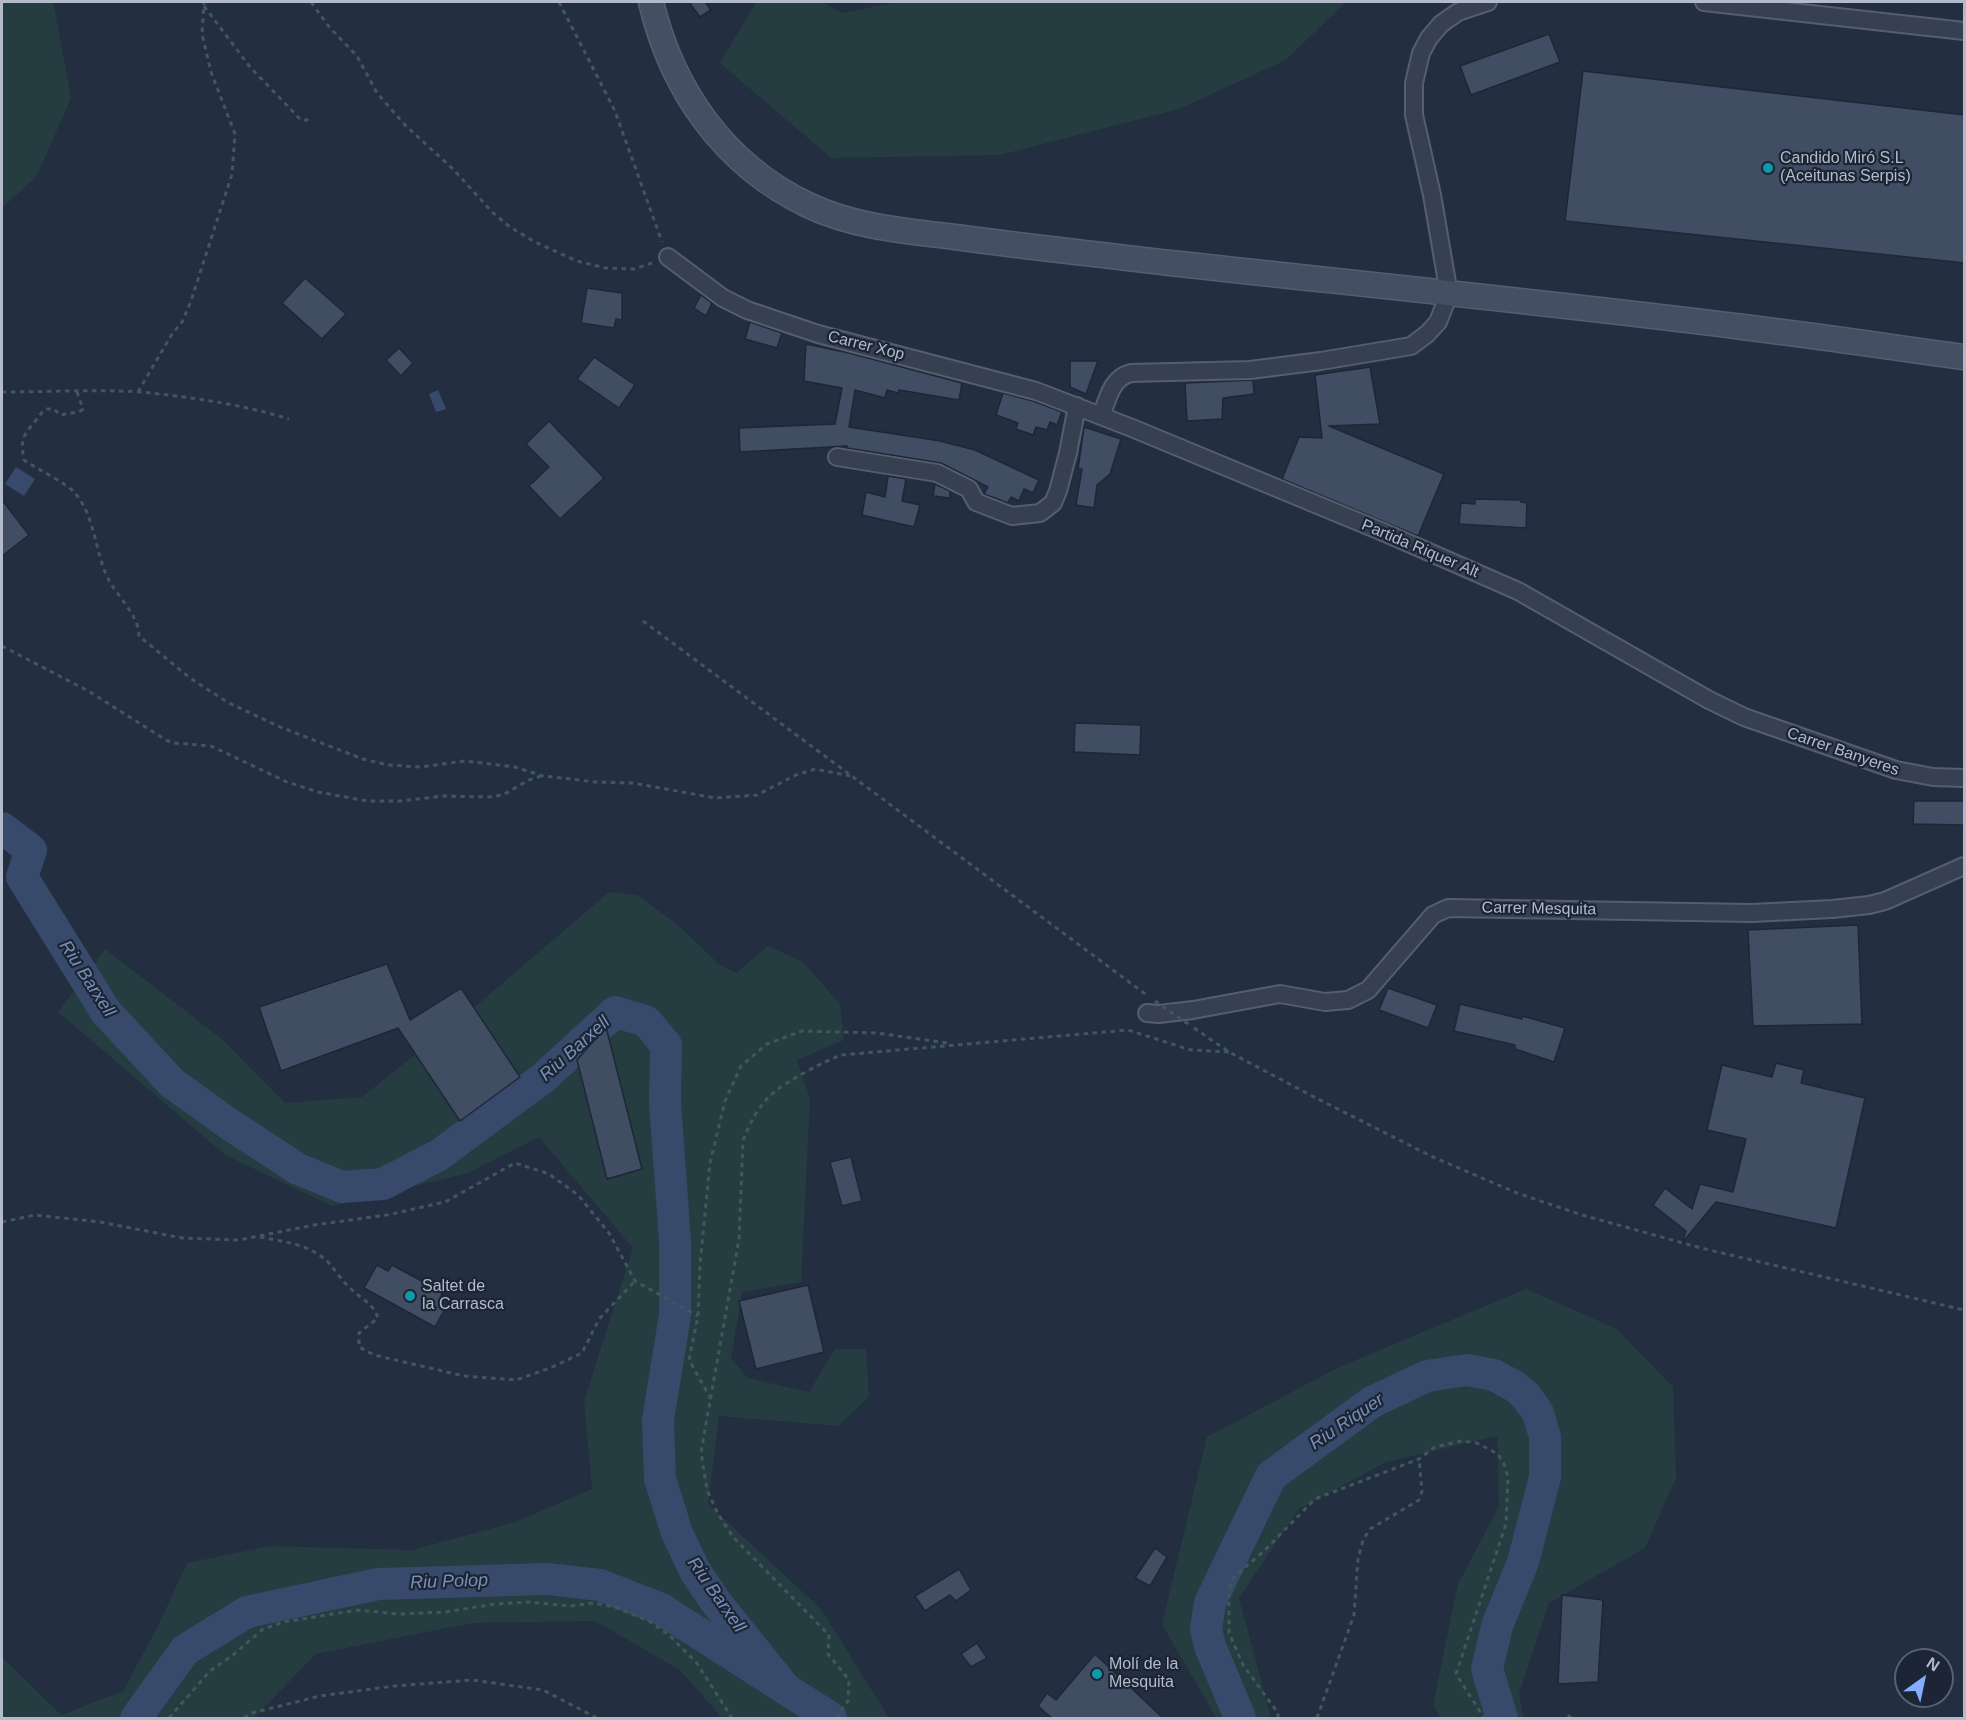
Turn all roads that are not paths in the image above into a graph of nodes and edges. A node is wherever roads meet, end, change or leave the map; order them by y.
1 (651, 2) edge
2 (1488, 2) edge
3 (1704, 2) edge
4 (1965, 31) edge
5 (668, 257) road end
6 (1449, 294) junction
7 (1965, 357) edge
8 (1077, 406) junction
9 (1101, 416) junction
10 (837, 457) dead end
11 (1725, 709) joint
12 (1965, 778) edge
13 (1965, 866) edge
14 (1151, 1007) road end

1 - 6 main road
2 - 6 street
3 - 4 street
5 - 8 street, Carrer Xop
6 - 7 main road
6 - 9 street
8 - 9 street, Partida Riquer Alt
8 - 10 street
9 - 11 street, Partida Riquer Alt
11 - 12 street, Carrer Banyeres
13 - 14 street, Carrer Mesquita

